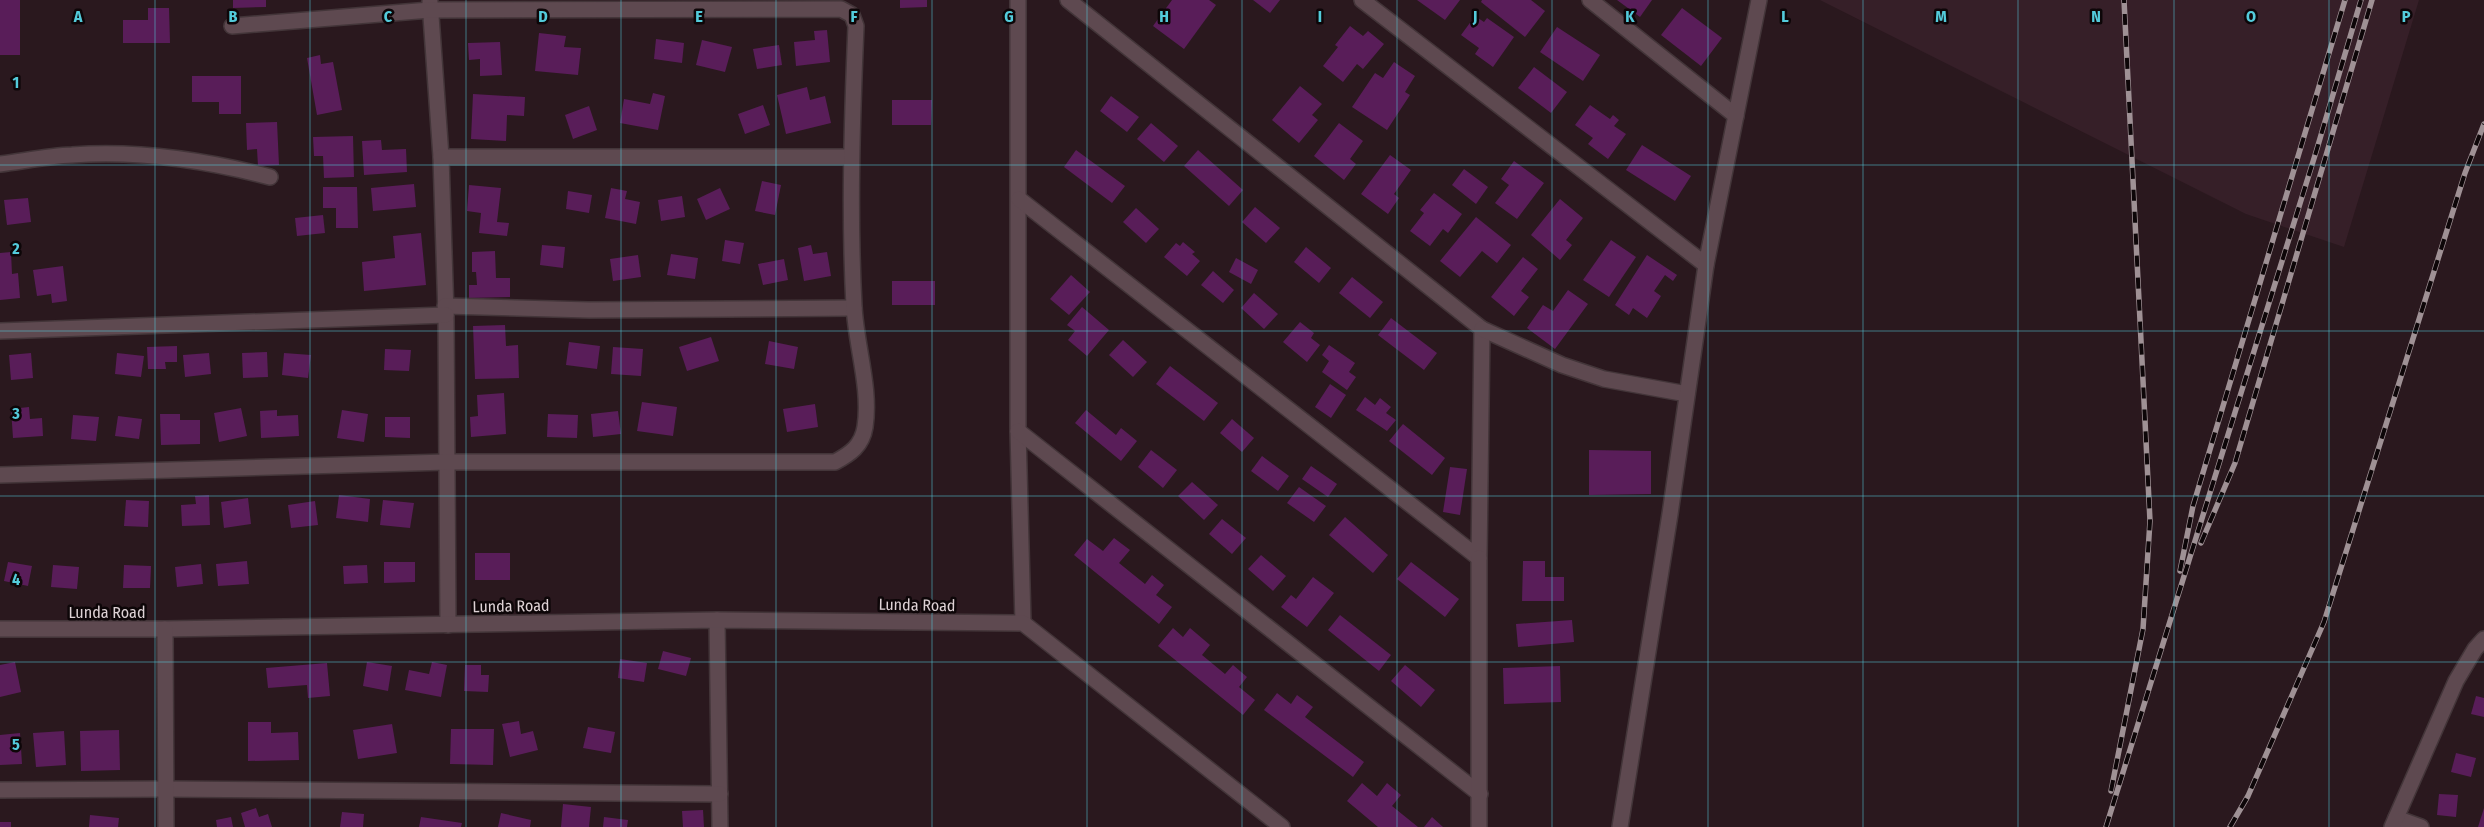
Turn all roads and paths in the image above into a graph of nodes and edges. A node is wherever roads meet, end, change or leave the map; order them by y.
1 (1018, 0) edge
2 (1068, 0) edge
3 (1362, 0) edge
4 (1590, 0) edge
5 (1759, 0) edge
6 (430, 5) edge
7 (232, 26) dead end
8 (1736, 116) junction
9 (441, 157) junction
10 (851, 157) junction
11 (0, 164) edge
12 (270, 177) dead end
13 (1019, 199) junction
14 (1706, 266) junction
15 (854, 308) junction
16 (446, 310) junction
17 (1482, 329) junction
18 (0, 331) edge
19 (1687, 394) junction
20 (1018, 432) junction
21 (447, 462) junction
22 (0, 475) edge
23 (1478, 558) junction
24 (717, 620) junction
25 (1023, 623) junction
26 (448, 624) junction
27 (0, 629) edge
28 (166, 629) junction
29 (2484, 639) edge
30 (166, 789) junction
31 (0, 790) edge
32 (720, 794) junction
33 (1480, 794) junction
34 (2394, 823) edge
35 (166, 827) edge
36 (720, 827) edge
37 (1282, 827) edge
38 (1479, 827) edge
39 (1620, 827) edge
40 (2421, 827) edge

1 - 13 street
2 - 17 street
3 - 14 street
4 - 8 street
5 - 8 street
6 - 7 street
6 - 9 street
6 - 10 street
8 - 14 street
9 - 10 street
9 - 16 street
10 - 15 street
11 - 12 street
13 - 20 street
13 - 23 street
14 - 19 street
15 - 16 street
15 - 21 street
16 - 18 street
16 - 21 street
17 - 19 street
17 - 23 street
19 - 39 street
20 - 25 street
20 - 33 street
21 - 22 street
21 - 26 street
23 - 33 street
24 - 25 street, Lunda Road
24 - 26 street, Lunda Road
24 - 32 street
25 - 37 street
26 - 28 street, Lunda Road
27 - 28 street, Lunda Road
28 - 30 street
29 - 34 street
30 - 31 street
30 - 32 street
30 - 35 street
32 - 36 street
33 - 38 street
34 - 40 street

